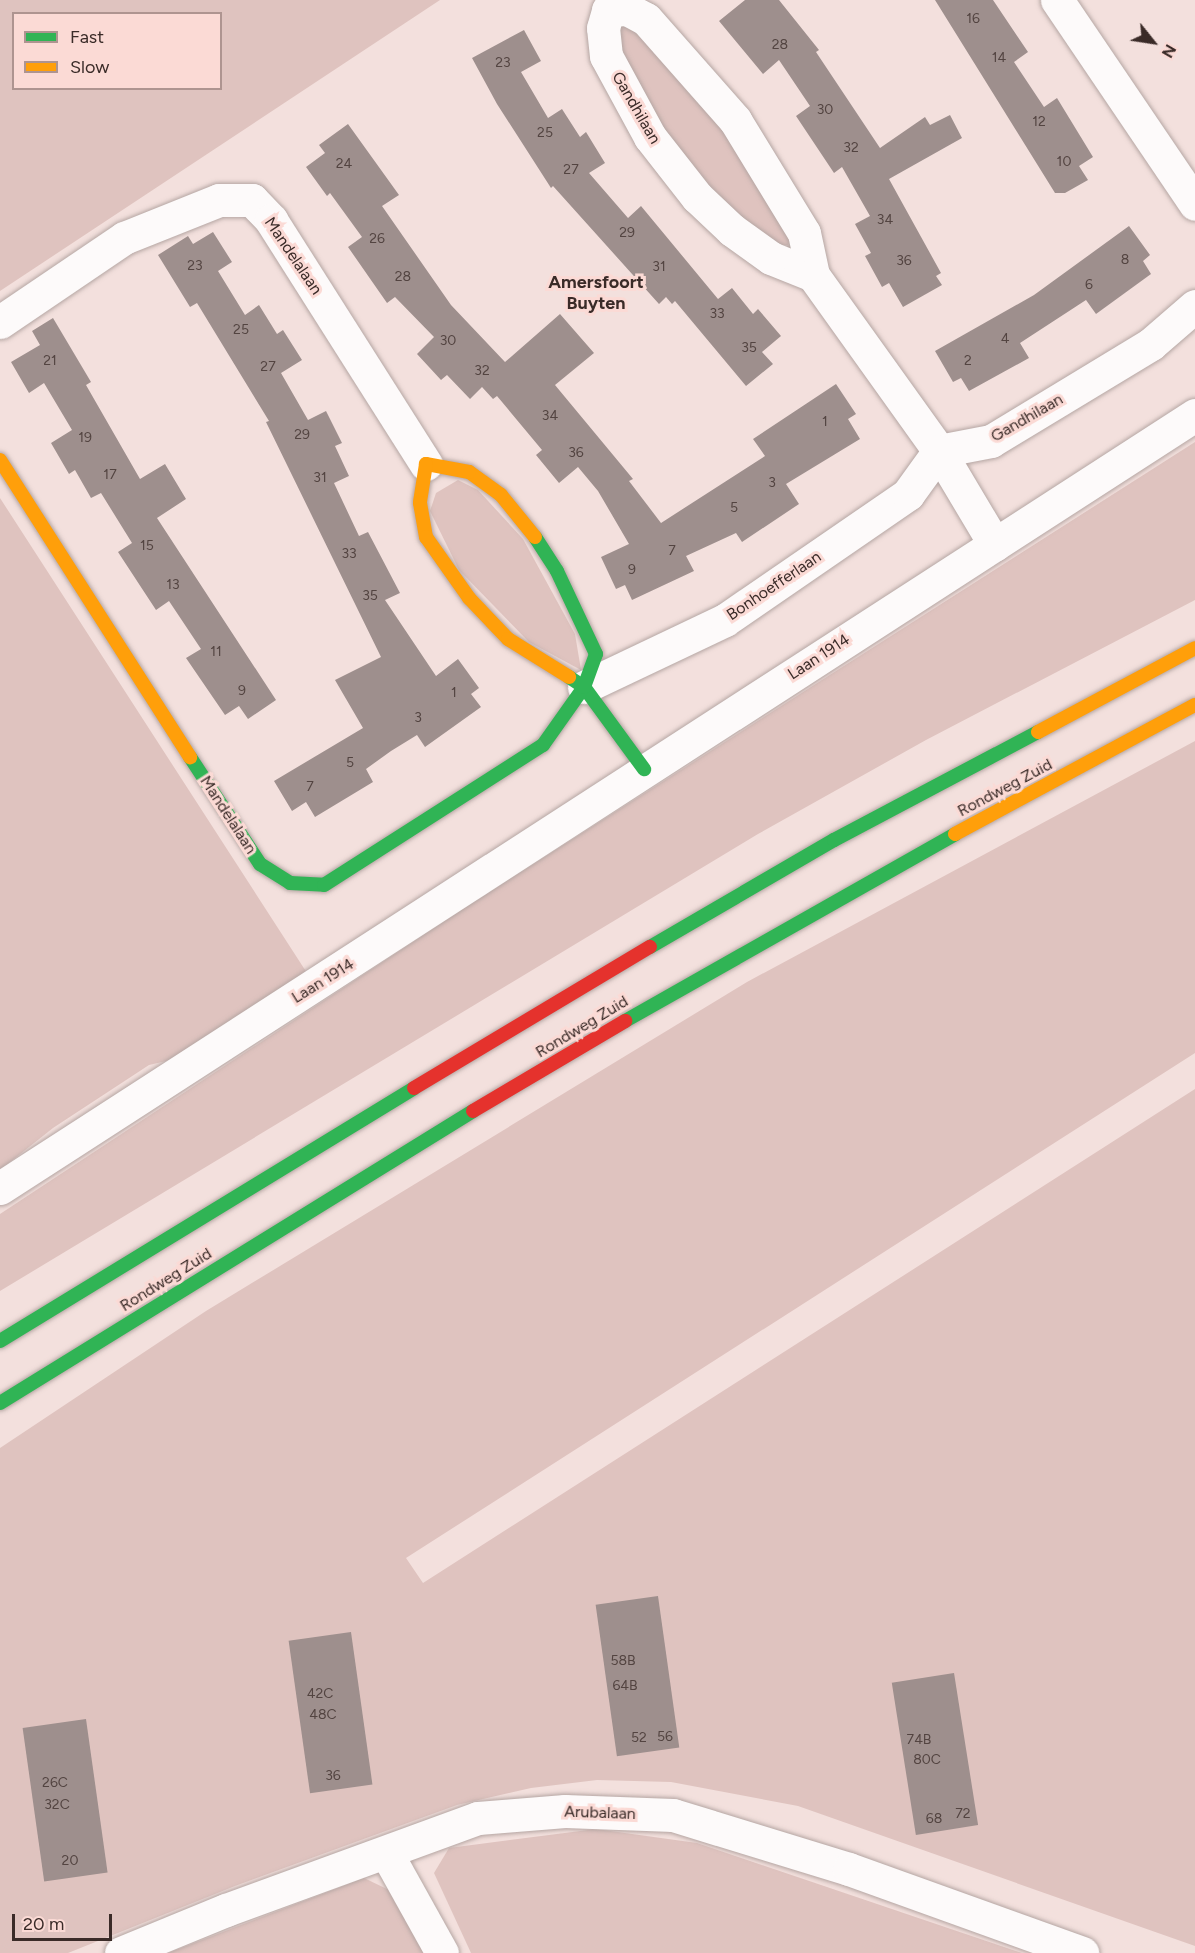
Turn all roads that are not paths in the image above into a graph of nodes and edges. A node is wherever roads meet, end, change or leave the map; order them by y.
1 (1057, 0) edge
2 (605, 5) edge
3 (1195, 204) edge
4 (813, 275) junction
5 (1195, 306) edge
6 (0, 322) edge
7 (1195, 415) edge
8 (939, 451) junction
9 (0, 460) edge
10 (426, 464) junction
11 (995, 545) junction
12 (1195, 648) edge
13 (584, 687) junction
14 (1195, 705) edge
15 (644, 769) junction
16 (0, 1188) edge
17 (45, 1312) junction
18 (0, 1329) edge
19 (0, 1341) edge
20 (0, 1404) edge
21 (387, 1854) junction
22 (448, 1951) edge
23 (121, 1953) edge
24 (1082, 1953) edge

1 - 3 street
2 - 4 street, Gandhilaan
2 - 4 street, Gandhilaan
4 - 8 street, Gandhilaan
5 - 8 street, Gandhilaan
6 - 10 street, Mandelalaan
7 - 11 street, Laan 1914
8 - 11 street
8 - 13 street, Bonhoefferlaan
9 - 13 main road, Mandelalaan
10 - 13 main road
10 - 13 main road, Mandelalaan
11 - 15 street, Laan 1914
12 - 17 main road
13 - 15 main road
14 - 20 main road, Rondweg Zuid
15 - 16 street, Laan 1914
17 - 18 main road
17 - 19 main road
21 - 22 street
21 - 23 street, Arubalaan
21 - 24 street, Arubalaan

